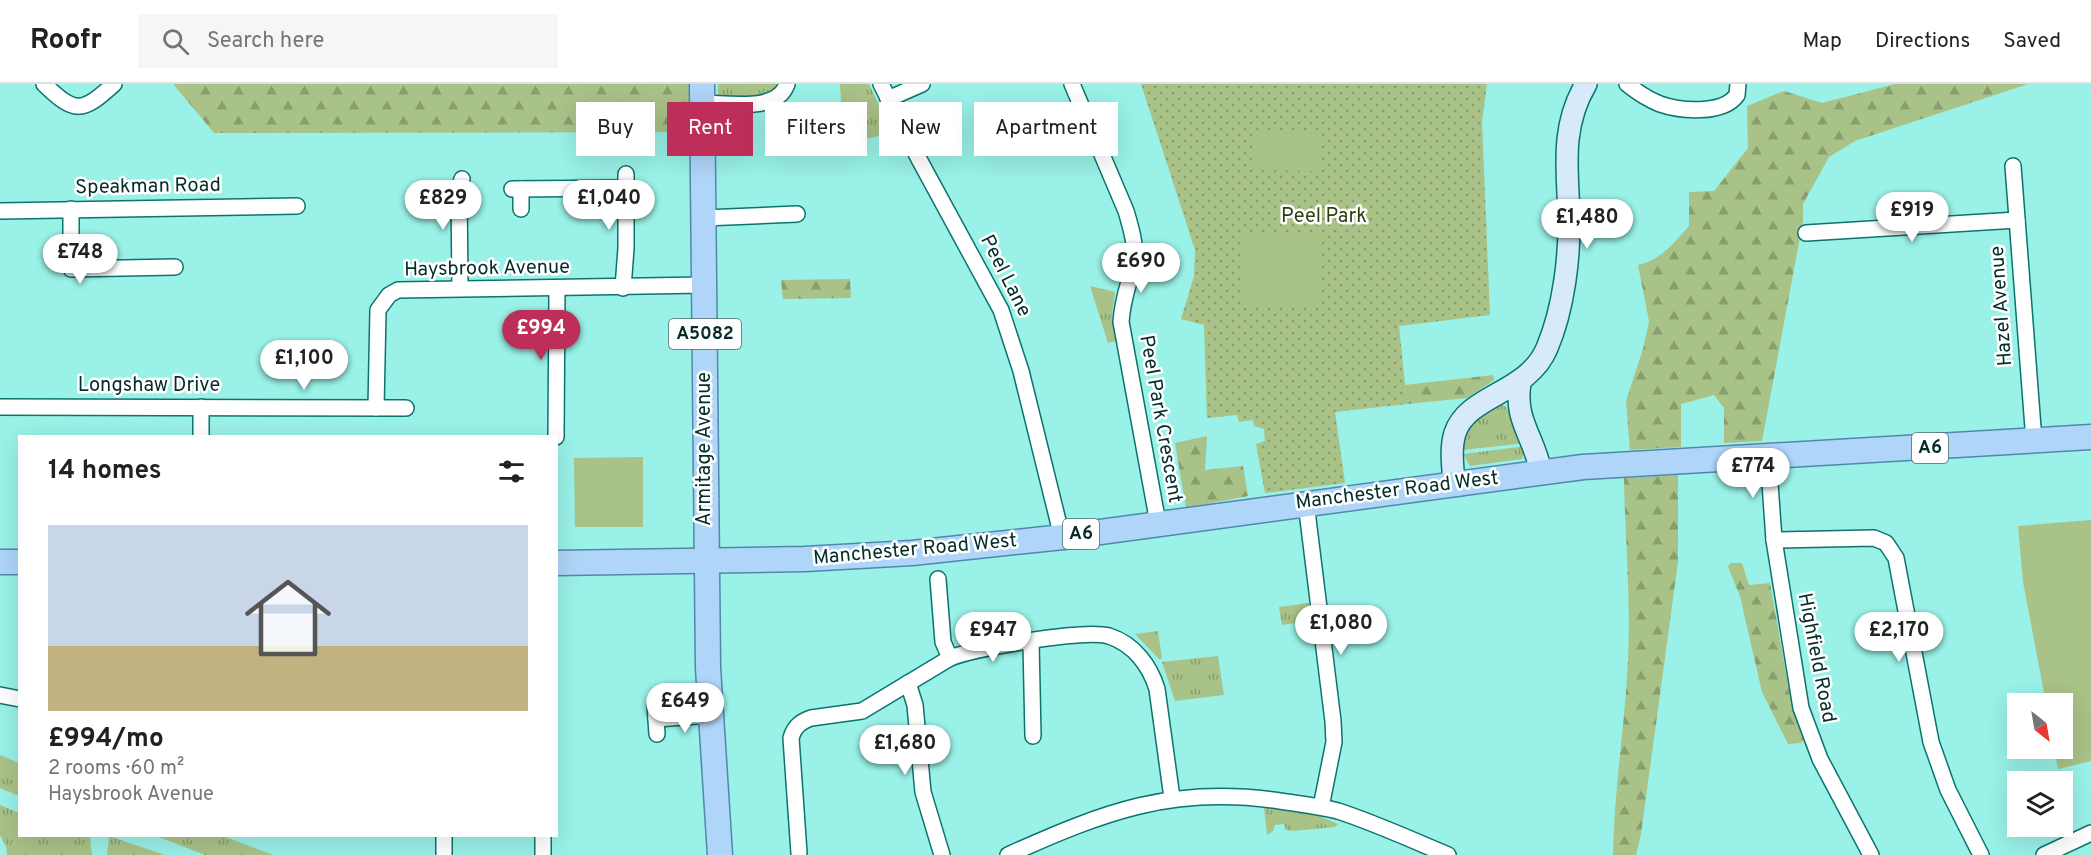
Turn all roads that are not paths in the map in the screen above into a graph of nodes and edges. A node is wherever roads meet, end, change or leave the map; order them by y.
1 (44, 84) edge
2 (787, 84) edge
3 (881, 84) edge
4 (922, 84) edge
5 (1072, 84) edge
6 (1586, 84) edge
7 (1626, 84) edge
8 (1738, 84) edge
9 (118, 87) edge
10 (703, 94) edge
11 (888, 99) junction
12 (2013, 166) dead end
13 (462, 179) dead end
14 (297, 206) dead end
15 (521, 208) dead end
16 (71, 209) junction
17 (0, 211) edge
18 (797, 214) dead end
19 (704, 218) junction
20 (2017, 220) junction
21 (1806, 233) dead end
22 (175, 267) dead end
23 (704, 285) junction
24 (460, 288) junction
25 (557, 288) junction
26 (622, 288) junction
27 (1520, 383) junction
28 (0, 406) edge
29 (201, 407) junction
30 (376, 408) junction
31 (406, 408) dead end
32 (201, 435) edge
33 (556, 435) edge
34 (2091, 437) edge
35 (2034, 441) junction
36 (1768, 455) junction
37 (1541, 472) junction
38 (1454, 483) junction
39 (1306, 503) junction
40 (1158, 523) junction
41 (1062, 537) junction
42 (1774, 540) junction
43 (706, 561) junction
44 (0, 562) edge
45 (18, 562) edge
46 (558, 563) edge
47 (935, 590) dead end
48 (1031, 642) junction
49 (950, 658) junction
50 (908, 683) junction
51 (0, 695) edge
52 (18, 699) edge
53 (711, 715) junction
54 (656, 719) dead end
55 (1029, 730) dead end
56 (1172, 798) junction
57 (1321, 807) junction
58 (2091, 832) edge
59 (444, 837) edge
60 (543, 837) edge
61 (803, 844) dead end
62 (1039, 849) edge
63 (444, 855) edge
64 (543, 855) edge
65 (720, 855) edge
66 (942, 855) edge
67 (1008, 855) edge
68 (1448, 855) edge
69 (1871, 855) edge
70 (1981, 855) edge
71 (2044, 855) edge

1 - 9 street
2 - 10 street
3 - 11 street, Peel Lane
4 - 11 street
5 - 40 street, Peel Park Crescent
6 - 27 street
7 - 8 street
10 - 19 main road, Armitage Avenue / A5082
11 - 41 street, Peel Lane
12 - 20 street, Hazel Avenue
13 - 24 street
14 - 16 street, Speakman Road
15 - 26 street
16 - 17 street, Speakman Road
16 - 22 street
18 - 19 street
19 - 23 main road, Armitage Avenue / A5082
20 - 21 street
20 - 35 street, Hazel Avenue
23 - 26 street, Haysbrook Avenue
23 - 43 main road, Armitage Avenue / A5082
24 - 25 street, Haysbrook Avenue
24 - 30 street, Haysbrook Avenue
25 - 26 street, Haysbrook Avenue
25 - 33 street
27 - 37 street
27 - 38 street
28 - 29 street, Longshaw Drive
29 - 30 street, Longshaw Drive
29 - 32 street
30 - 31 street, Longshaw Drive
34 - 35 main road, Manchester Road West / A6
35 - 36 main road, Manchester Road West / A6
36 - 37 main road, Manchester Road West / A6
36 - 42 street, Highfield Road
37 - 38 main road, Manchester Road West / A6
38 - 39 main road, Manchester Road West / A6
39 - 40 main road, Manchester Road West / A6
39 - 57 street
40 - 41 main road, Manchester Road West / A6
41 - 43 main road, Manchester Road West / A6
42 - 69 street, Highfield Road
42 - 70 street
43 - 46 main road, A6
43 - 53 main road, A5082
44 - 45 main road
47 - 49 street
48 - 49 street
48 - 55 street
48 - 56 street
49 - 50 street
50 - 61 street
50 - 66 street
51 - 52 street
53 - 54 street
53 - 65 main road, A5082
56 - 57 street
56 - 62 street
57 - 68 street
58 - 71 street
59 - 63 street
60 - 64 street
62 - 67 street

